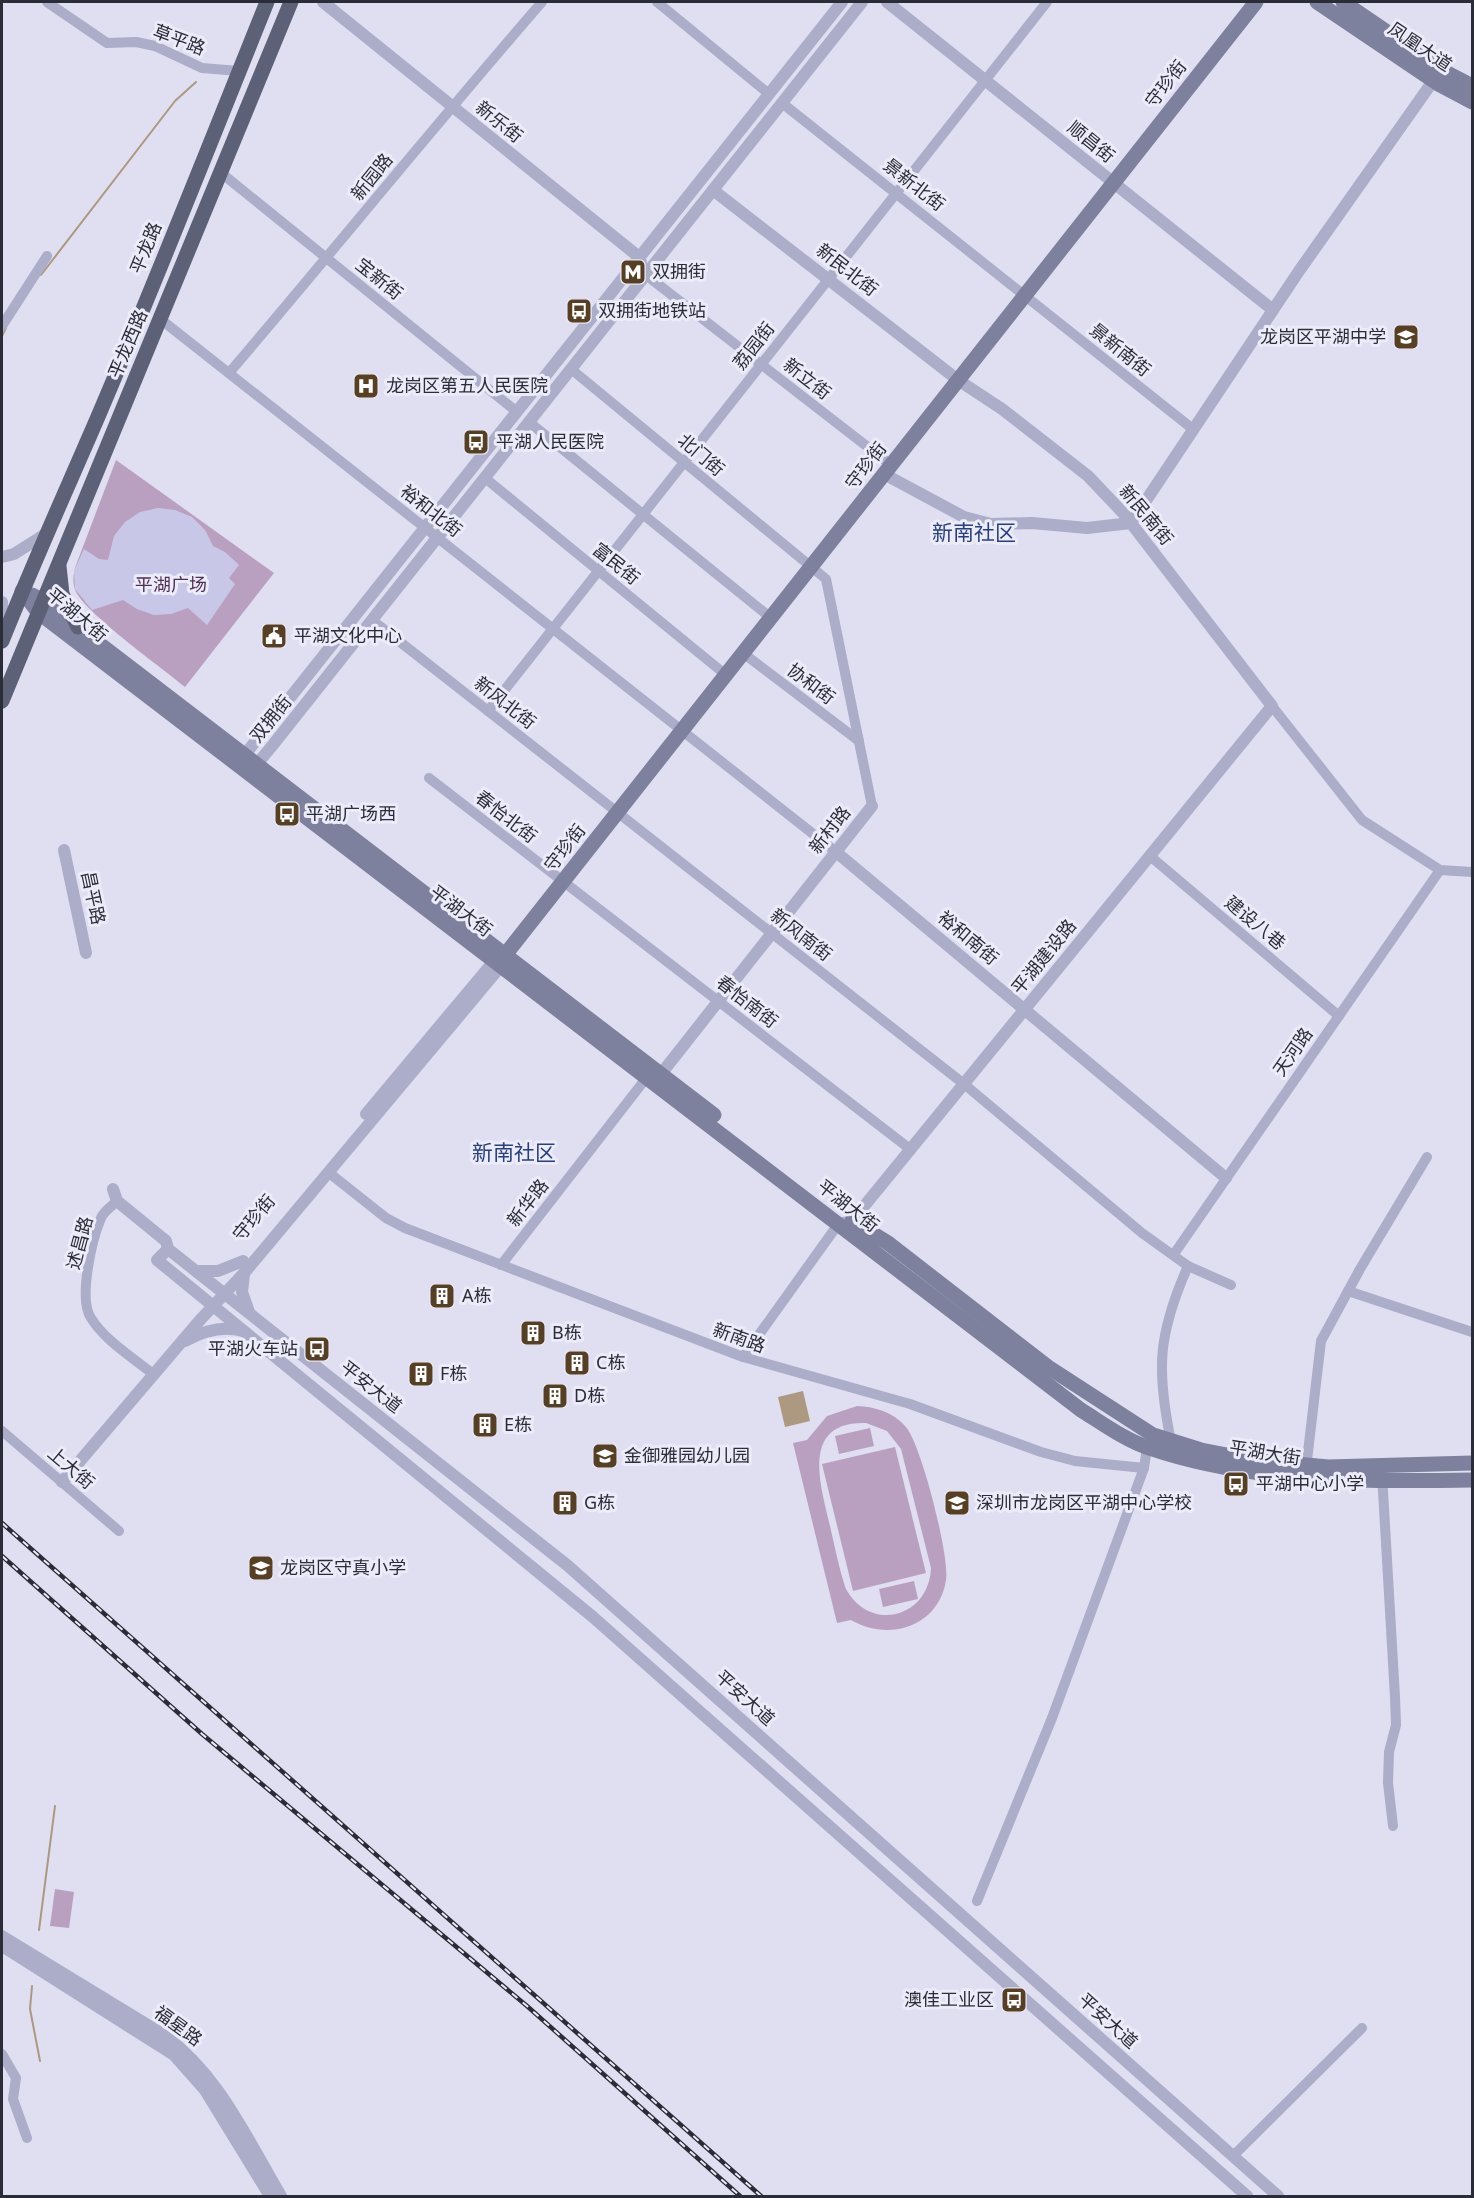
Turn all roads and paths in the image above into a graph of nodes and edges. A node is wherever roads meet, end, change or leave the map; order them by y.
1 (47, 2) edge
2 (267, 2) edge
3 (291, 2) edge
4 (323, 2) edge
5 (542, 2) edge
6 (657, 2) edge
7 (842, 2) edge
8 (862, 2) edge
9 (887, 2) edge
10 (1047, 2) edge
11 (1256, 2) edge
12 (1317, 2) edge
13 (1343, 2) edge
14 (239, 71) junction
15 (1437, 75) junction
16 (985, 80) junction
17 (1473, 86) edge
18 (769, 94) junction
19 (1473, 102) edge
20 (782, 103) junction
21 (451, 106) junction
22 (220, 172) junction
23 (1114, 183) junction
24 (713, 190) junction
25 (897, 192) junction
26 (47, 256) dead end
27 (639, 257) junction
28 (327, 258) junction
29 (646, 275) junction
30 (828, 279) junction
31 (1025, 295) junction
32 (1273, 310) junction
33 (159, 318) junction
34 (2, 326) edge
35 (761, 364) junction
36 (571, 369) junction
37 (229, 373) junction
38 (958, 380) junction
39 (517, 412) junction
40 (529, 422) junction
41 (1194, 430) junction
42 (684, 462) junction
43 (887, 470) junction
44 (484, 478) junction
45 (643, 514) junction
46 (1131, 523) junction
47 (425, 528) junction
48 (44, 535) junction
49 (437, 537) junction
50 (61, 554) junction
51 (2, 557) edge
52 (811, 567) junction
53 (598, 570) junction
54 (22, 591) junction
55 (2, 602) edge
56 (40, 606) junction
57 (771, 618) junction
58 (372, 620) junction
59 (78, 627) junction
60 (553, 628) junction
61 (2, 630) edge
62 (2, 640) edge
63 (743, 653) junction
64 (726, 675) junction
65 (2, 701) edge
66 (1272, 706) junction
67 (488, 711) junction
68 (682, 730) junction
69 (859, 741) junction
70 (246, 761) junction
71 (429, 778) dead end
72 (872, 806) joint
73 (618, 812) junction
74 (64, 850) dead end
75 (836, 852) junction
76 (1150, 856) junction
77 (1440, 870) junction
78 (1473, 872) edge
79 (563, 882) junction
80 (772, 933) junction
81 (86, 953) dead end
82 (500, 960) junction
83 (718, 1001) junction
84 (1025, 1009) junction
85 (1339, 1016) junction
86 (654, 1076) junction
87 (964, 1084) junction
88 (910, 1149) junction
89 (1427, 1157) dead end
90 (328, 1172) junction
91 (1226, 1178) junction
92 (115, 1195) joint
93 (845, 1222) junction
94 (168, 1249) junction
95 (1174, 1254) junction
96 (501, 1265) junction
97 (1188, 1266) junction
98 (244, 1267) junction
99 (196, 1271) junction
100 (1231, 1285) dead end
101 (1348, 1291) junction
102 (222, 1292) junction
103 (211, 1305) junction
104 (252, 1315) junction
105 (244, 1331) junction
106 (1473, 1332) edge
107 (181, 1342) junction
108 (743, 1358) junction
109 (154, 1375) junction
110 (2, 1431) edge
111 (1172, 1441) junction
112 (1148, 1448) junction
113 (1473, 1463) edge
114 (1144, 1468) junction
115 (1306, 1472) junction
116 (1382, 1473) junction
117 (1473, 1480) edge
118 (62, 1482) junction
119 (119, 1531) dead end
120 (658, 1645) junction
121 (644, 1662) junction
122 (1393, 1826) dead end
123 (977, 1901) dead end
124 (2, 1936) edge
125 (2, 1946) edge
126 (1362, 2028) dead end
127 (2, 2054) edge
128 (27, 2138) dead end
129 (1233, 2156) junction
130 (270, 2196) edge
131 (281, 2196) edge
132 (1247, 2196) edge
133 (1278, 2196) edge

1 - 14 street, 草平路
2 - 14 main road, 平龙路
3 - 22 main road, 平龙西路
4 - 21 street, 新乐街
5 - 21 street, 新园路
6 - 18 street
7 - 18 street, 双拥街
8 - 20 street, 双拥街
9 - 16 street, 顺昌街
10 - 16 street, 荔园街
11 - 23 main road, 守珍街
12 - 15 main road, 凤凰大道
13 - 15 main road, 凤凰大道
14 - 48 main road, 平龙路
15 - 17 main road, 凤凰大道
15 - 19 main road, 凤凰大道
15 - 32 street
16 - 23 street, 顺昌街
16 - 25 street, 荔园街
18 - 27 street, 双拥街
20 - 24 street, 双拥街
20 - 25 street, 景新北街
21 - 27 street, 新乐街
21 - 28 street, 新园路
22 - 28 street, 宝新街
22 - 33 main road, 平龙西路
23 - 31 main road, 守珍街
23 - 32 street, 顺昌街
24 - 29 street, 双拥街
24 - 30 street, 新民北街
25 - 30 street, 荔园街
25 - 31 street, 景新北街
26 - 34 street
27 - 29 street, 新乐街
27 - 39 street, 双拥街
28 - 37 street, 新园路
28 - 39 street, 宝新街
29 - 35 street, 新立街
29 - 36 street, 双拥街
30 - 35 street, 荔园街
30 - 38 street, 新民北街
31 - 38 main road, 守珍街
31 - 41 street, 景新南街
32 - 41 street
33 - 37 street, 裕和北街
33 - 50 main road, 平龙西路
35 - 42 street, 荔园街
35 - 43 street, 新立街
36 - 40 street, 双拥街
36 - 42 street, 北门街
37 - 47 street, 裕和北街
38 - 43 main road, 守珍街
38 - 46 street, 新民南街
39 - 47 street, 双拥街
40 - 44 street, 双拥街
40 - 45 street
41 - 46 street
42 - 45 street, 荔园街
42 - 52 street, 北门街
43 - 46 street
43 - 52 main road, 守珍街
44 - 49 street, 双拥街
44 - 53 street, 富民街
45 - 53 street, 荔园街
45 - 57 street
46 - 66 street, 新民南街
47 - 49 street, 裕和北街
47 - 70 street, 双拥街
48 - 51 street
48 - 54 main road, 平龙路
49 - 58 street, 双拥街
49 - 60 street, 裕和北街
50 - 56 main road, 平龙西路
50 - 59 main road
52 - 57 main road, 守珍街
52 - 69 street, 新村路
53 - 60 street, 荔园街
53 - 64 street, 富民街
54 - 56 main road, 平湖大街
54 - 62 main road, 平龙路
55 - 61 street
56 - 59 main road, 平湖大街
56 - 65 main road, 平龙西路
56 - 70 main road, 平湖大街
57 - 63 main road, 守珍街
58 - 67 street, 新风北街
58 - 70 street, 双拥街
59 - 70 main road, 平湖大街
60 - 67 street, 荔园街
60 - 68 street, 裕和北街
63 - 64 main road, 守珍街
63 - 69 street, 协和街
64 - 68 main road, 守珍街
66 - 76 street, 平湖建设路
66 - 77 street
67 - 73 street, 新风北街
68 - 73 main road, 守珍街
68 - 75 street, 裕和南街
69 - 72 street, 新村路
70 - 82 main road, 平湖大街
71 - 79 street, 春怡北街
72 - 75 street, 新村路
73 - 79 main road, 守珍街
73 - 80 street, 新风南街
74 - 81 street, 昌平路
75 - 80 street, 新村路
75 - 84 street, 裕和南街
76 - 84 street, 平湖建设路
76 - 85 street, 建设八巷
77 - 78 street
77 - 85 street, 天河路
79 - 82 main road, 守珍街
79 - 83 street, 春怡南街
80 - 83 street, 新村路
80 - 87 street, 新风南街
82 - 86 main road, 平湖大街
82 - 90 street, 守珍街
82 - 98 street, 守珍街
83 - 86 street, 新村路
83 - 88 street, 春怡南街
84 - 87 street, 平湖建设路
84 - 91 street, 裕和南街
85 - 91 street, 天河路
86 - 93 main road, 平湖大街
86 - 96 street, 新华路
87 - 88 street, 平湖建设路
87 - 95 street, 新风南街
88 - 93 street, 平湖建设路
89 - 101 street
90 - 96 street, 新南路
90 - 98 street, 守珍街
91 - 95 street, 天河路
92 - 94 street, 平安大道
92 - 109 street, 述昌路
93 - 108 street
93 - 111 main road, 平湖大街
93 - 112 main road, 平湖大街
94 - 99 street, 平安大道
94 - 103 street, 平安大道
95 - 97 street, 新风南街
96 - 108 street, 新南路
97 - 100 street, 新风南街
97 - 111 street
98 - 99 street
98 - 102 street, 守珍街
98 - 104 street
99 - 102 street, 平安大道
101 - 106 street
101 - 115 street
102 - 103 street, 守珍街
102 - 104 street, 平安大道
103 - 105 street, 平安大道
103 - 107 street, 守珍街
104 - 120 street, 平安大道
105 - 107 street
105 - 121 street, 平安大道
107 - 109 street, 守珍街
108 - 114 street, 新南路
109 - 118 street, 守珍街
110 - 118 street, 上大街
111 - 115 main road, 平湖大街
112 - 114 street
112 - 115 main road, 平湖大街
113 - 116 main road, 平湖大街
114 - 123 street
115 - 116 main road, 平湖大街
116 - 117 main road, 平湖大街
116 - 122 street
118 - 119 street, 上大街
120 - 121 street
120 - 129 street, 平安大道
121 - 132 street, 平安大道
124 - 131 street, 福星路
125 - 130 street, 福星路
126 - 129 street
127 - 128 street
129 - 133 street, 平安大道

